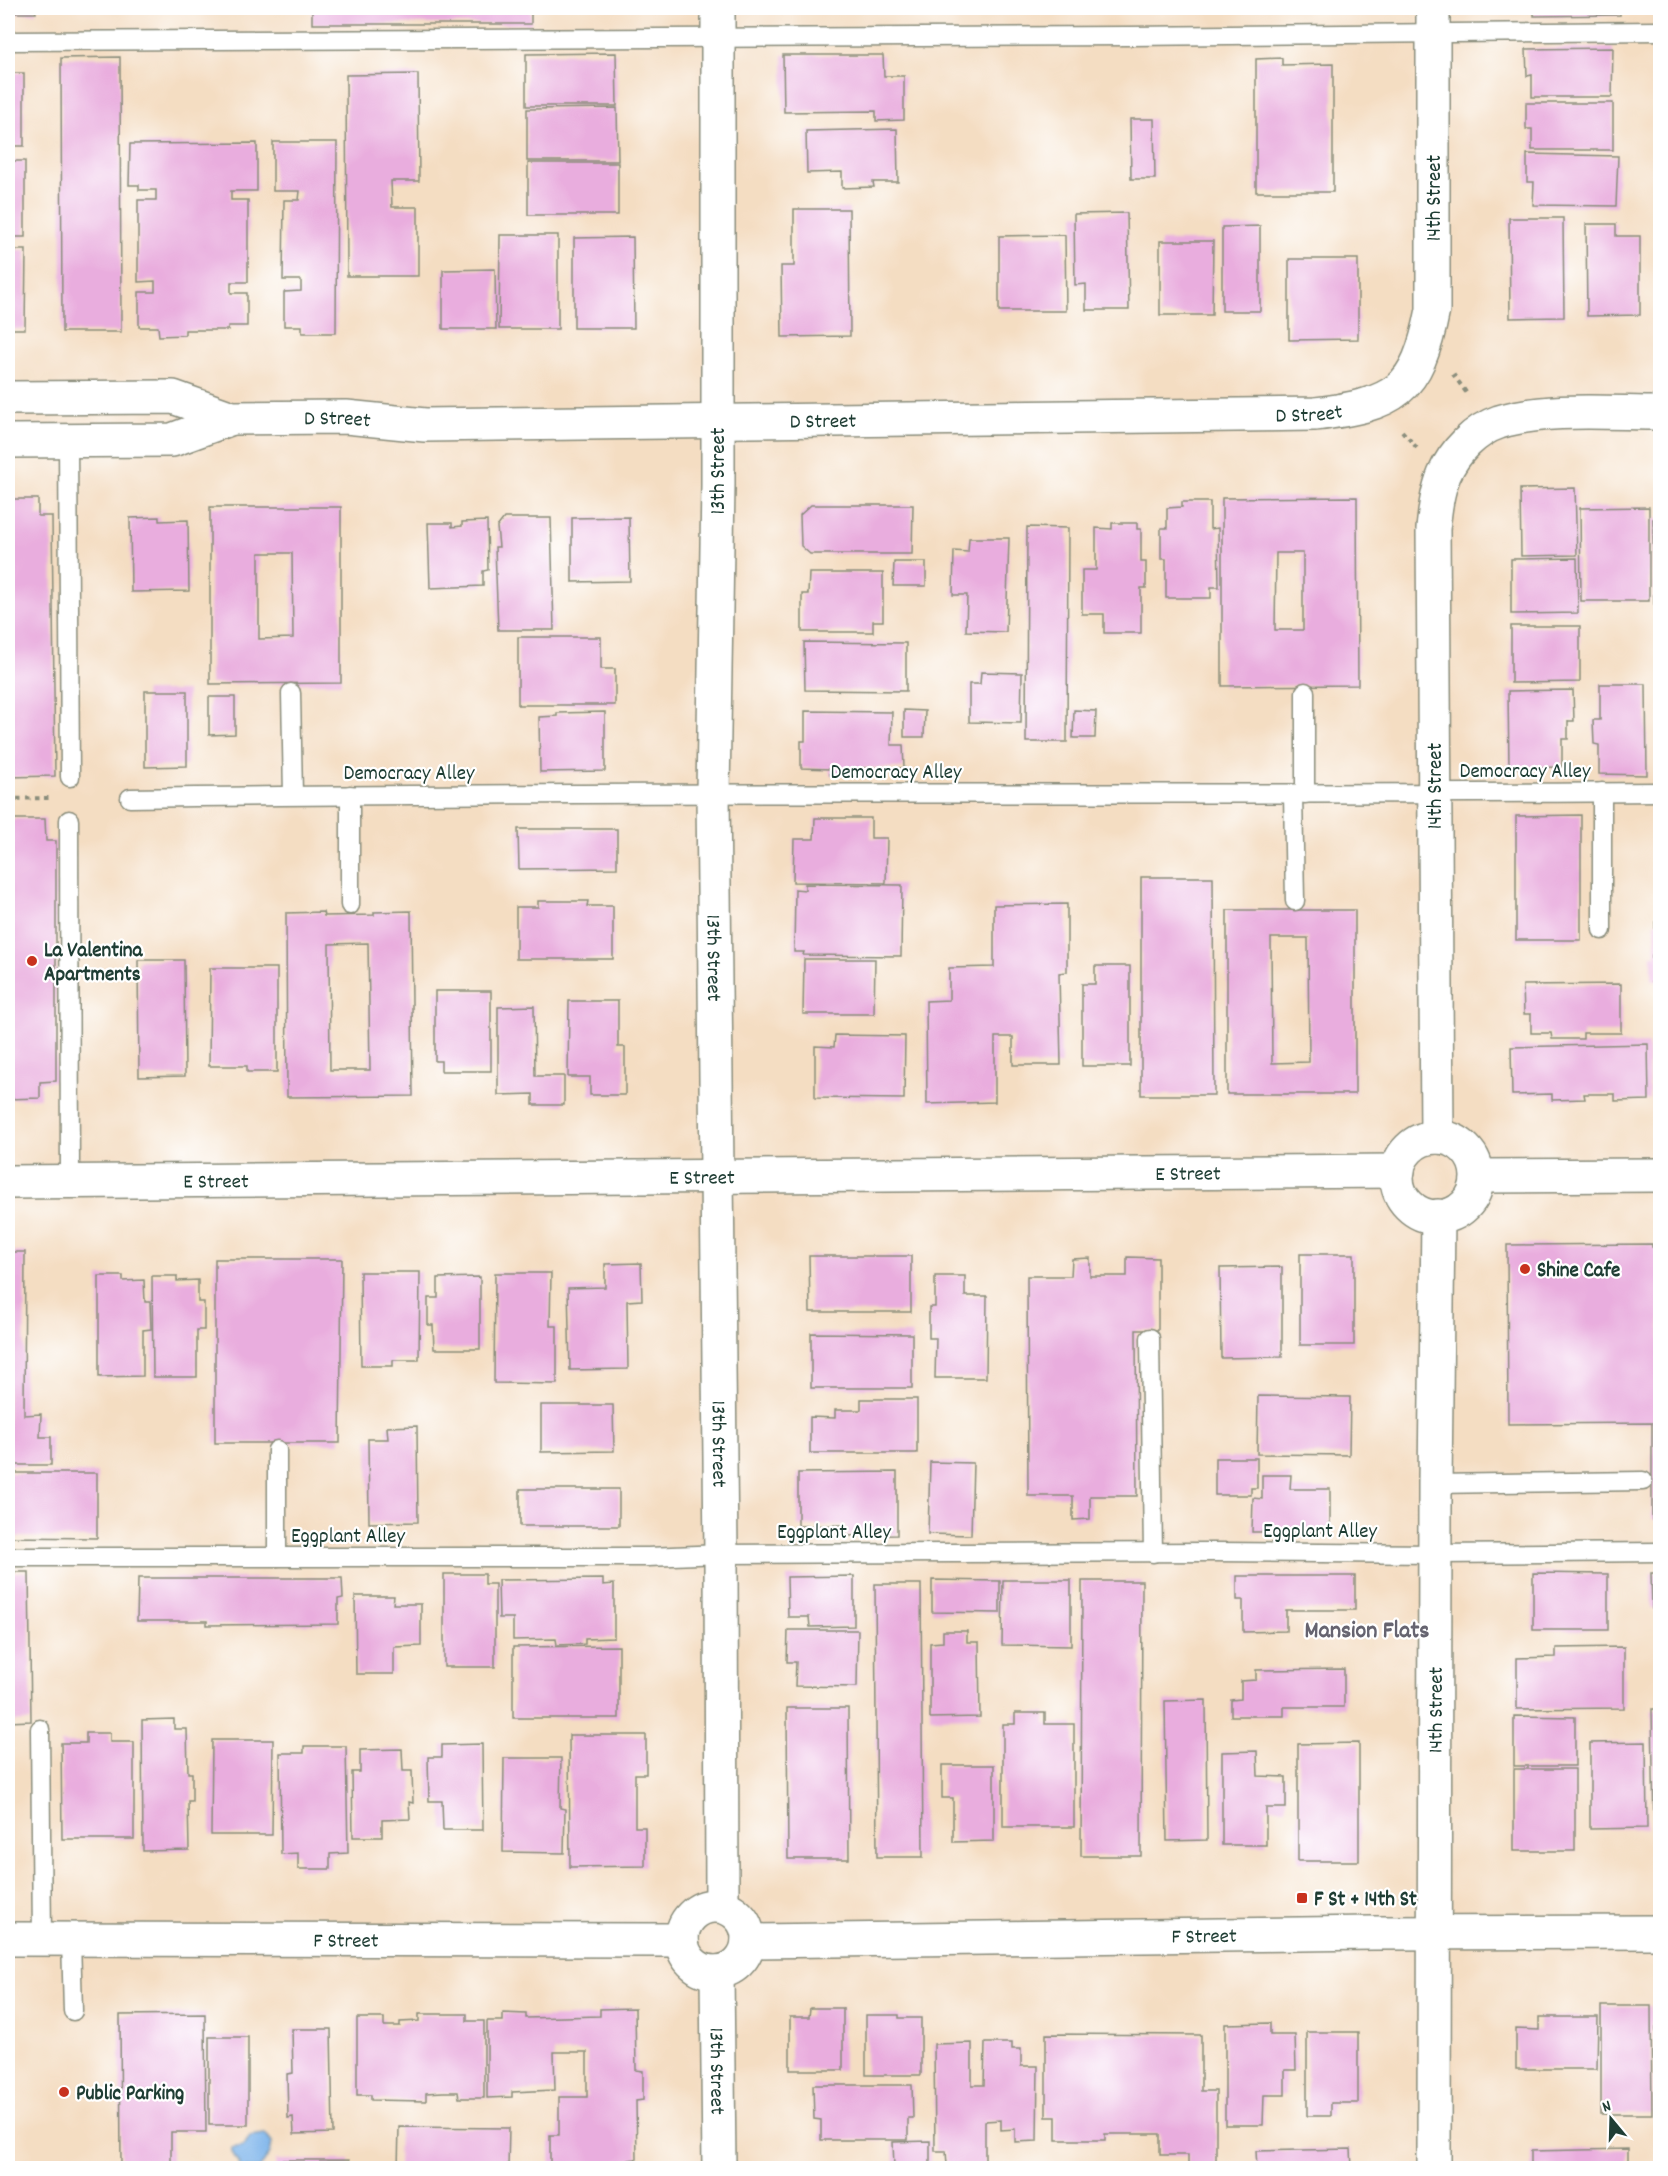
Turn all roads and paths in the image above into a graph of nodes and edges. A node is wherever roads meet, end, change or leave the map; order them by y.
1 (1433, 20) edge
2 (718, 23) edge
3 (1660, 31) edge
4 (8, 41) edge
5 (1427, 340) junction
6 (1396, 391) junction
7 (8, 398) edge
8 (1660, 412) edge
9 (232, 418) junction
10 (716, 423) junction
11 (68, 440) junction
12 (8, 441) edge
13 (1467, 445) junction
14 (291, 693) dead end
15 (1305, 693) dead end
16 (70, 777) dead end
17 (1602, 792) junction
18 (1660, 792) edge
19 (713, 793) junction
20 (1434, 793) junction
21 (1299, 794) junction
22 (293, 795) junction
23 (350, 795) junction
24 (130, 798) dead end
25 (69, 820) dead end
26 (1295, 901) dead end
27 (350, 905) dead end
28 (1602, 930) dead end
29 (1437, 1137) junction
30 (1398, 1171) junction
31 (1660, 1175) edge
32 (718, 1176) junction
33 (1478, 1176) junction
34 (8, 1182) edge
35 (70, 1182) junction
36 (1438, 1216) junction
37 (1150, 1338) dead end
38 (277, 1450) dead end
39 (1642, 1481) dead end
40 (1435, 1484) junction
41 (1660, 1551) edge
42 (1153, 1552) junction
43 (722, 1554) junction
44 (1436, 1554) junction
45 (8, 1557) edge
46 (277, 1557) junction
47 (40, 1729) dead end
48 (722, 1906) junction
49 (1660, 1932) edge
50 (1434, 1933) junction
51 (8, 1939) edge
52 (56, 1939) junction
53 (682, 1940) junction
54 (748, 1941) junction
55 (717, 1972) junction
56 (73, 2011) dead end
57 (719, 2169) edge
58 (1434, 2169) edge

1 - 2 lane
1 - 3 lane
1 - 5 street, 14th Street
2 - 4 lane
2 - 10 street, 13th Street
5 - 6 street, 14th Street
5 - 13 path
6 - 10 street, D Street
6 - 13 path
7 - 9 street, D Street
8 - 13 street
9 - 10 street, D Street
9 - 11 street, D Street
10 - 19 street, 13th Street
11 - 12 street, D Street
11 - 16 lane
13 - 20 street, 14th Street
14 - 22 lane
15 - 21 lane
17 - 18 lane, Democracy Alley
17 - 20 lane, Democracy Alley
17 - 28 lane
19 - 21 lane, Democracy Alley
19 - 23 lane, Democracy Alley
19 - 32 street, 13th Street
20 - 21 lane, Democracy Alley
20 - 29 street, 14th Street
21 - 26 lane
22 - 23 lane, Democracy Alley
22 - 24 lane, Democracy Alley
23 - 27 lane
25 - 35 lane
29 - 30 street
29 - 33 street
30 - 32 street, E Street
30 - 36 street
31 - 33 street
32 - 35 street, E Street
32 - 43 street, 13th Street
33 - 36 street
34 - 35 street, E Street
36 - 40 street, 14th Street
37 - 42 lane
38 - 46 lane
39 - 40 lane
40 - 44 street, 14th Street
41 - 44 lane, Eggplant Alley
42 - 43 lane, Eggplant Alley
42 - 44 lane, Eggplant Alley
43 - 46 lane, Eggplant Alley
43 - 48 street, 13th Street
44 - 50 street, 14th Street
45 - 46 lane, Eggplant Alley
47 - 52 lane
48 - 53 street
48 - 54 street
49 - 50 street, F Street
50 - 54 street, F Street
50 - 58 street, 14th Street
51 - 52 street, F Street
52 - 53 street, F Street
52 - 56 lane
53 - 55 street
54 - 55 street
55 - 57 street, 13th Street

